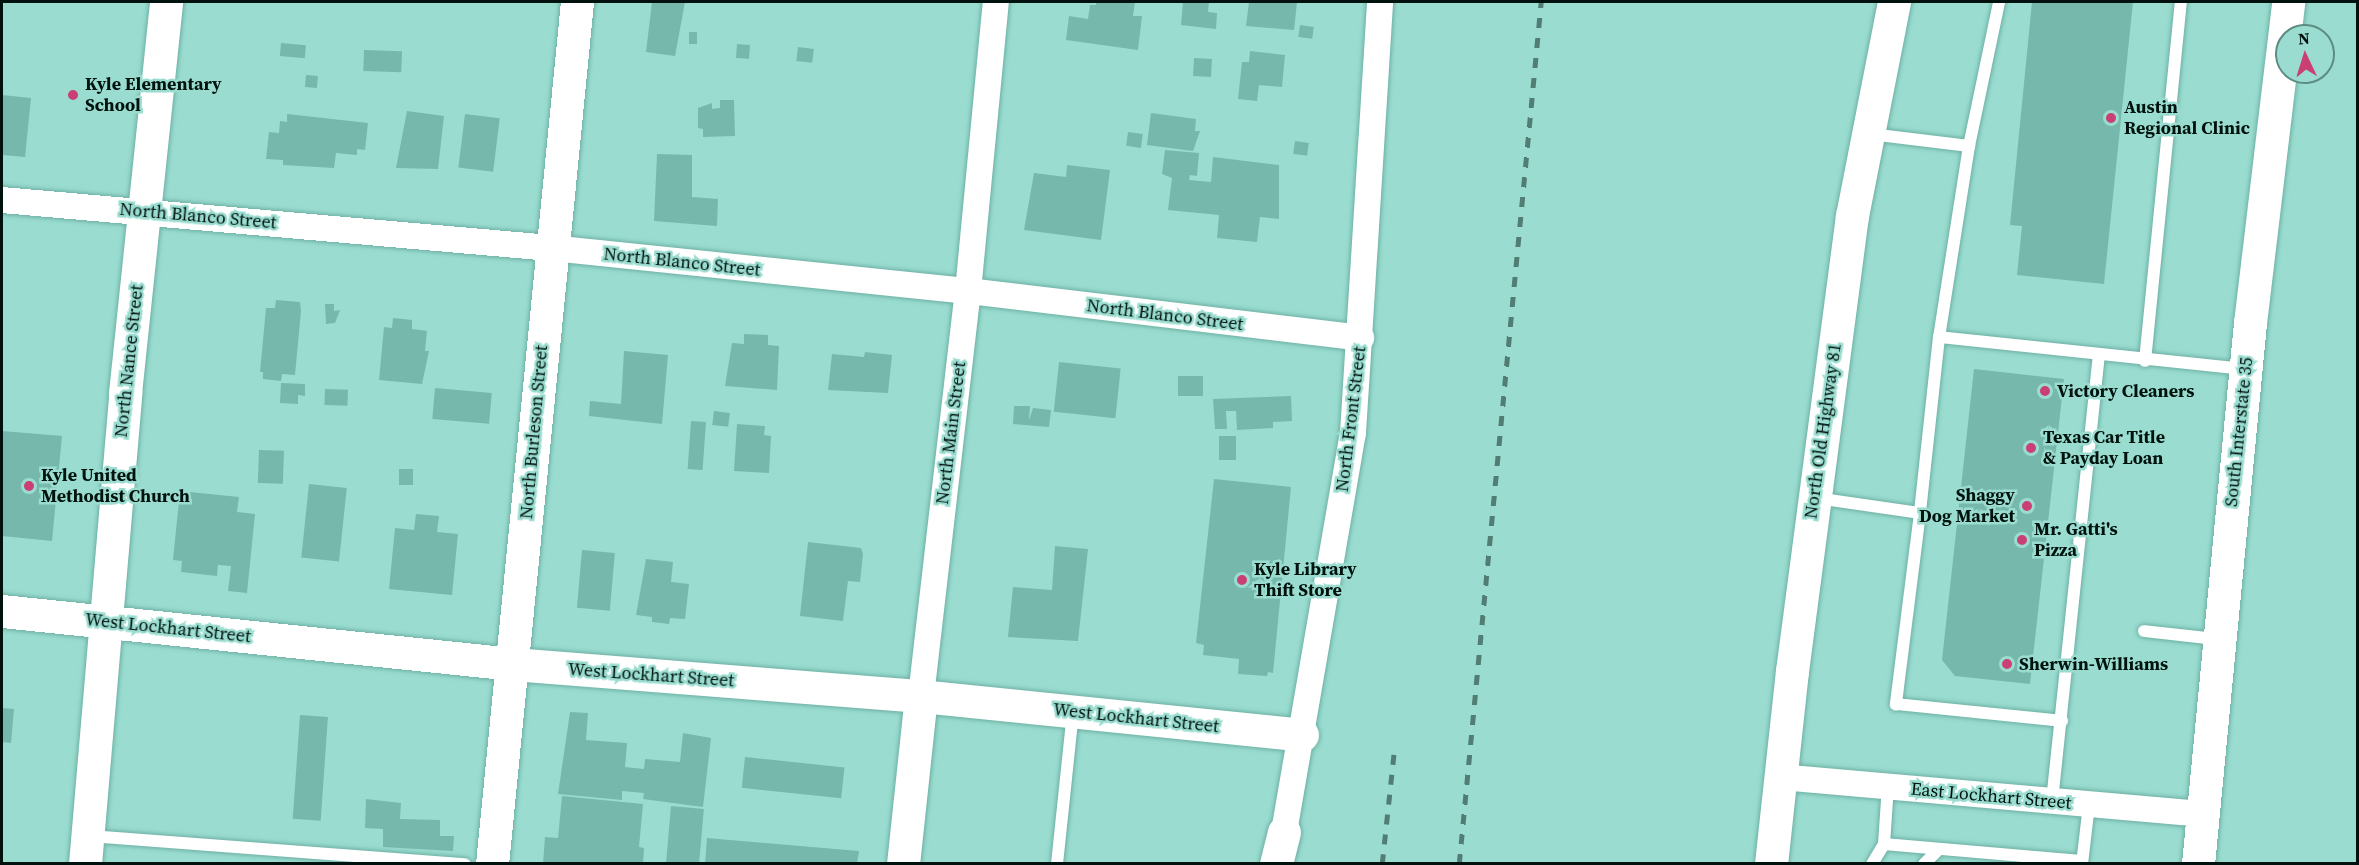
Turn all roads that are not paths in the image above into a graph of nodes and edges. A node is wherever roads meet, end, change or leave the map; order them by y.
1 (166, 2) edge
2 (578, 2) edge
3 (996, 2) edge
4 (1380, 2) edge
5 (1894, 2) edge
6 (1999, 2) edge
7 (2181, 2) edge
8 (2288, 2) edge
9 (1868, 134) junction
10 (1969, 146) junction
11 (2, 200) edge
12 (144, 211) junction
13 (551, 248) junction
14 (968, 291) junction
15 (1939, 337) junction
16 (1361, 338) junction
17 (2099, 356) junction
18 (2145, 362) junction
19 (2246, 369) junction
20 (1815, 497) junction
21 (1920, 513) junction
22 (2, 612) edge
23 (104, 621) junction
24 (2144, 631) dead end
25 (2219, 640) junction
26 (513, 664) junction
27 (921, 696) junction
28 (1073, 711) junction
29 (2062, 721) junction
30 (1302, 735) junction
31 (1780, 777) junction
32 (1888, 786) junction
33 (2052, 801) junction
34 (2089, 804) junction
35 (2202, 814) junction
36 (1884, 844) junction
37 (1284, 848) edge
38 (1940, 849) junction
39 (86, 850) edge
40 (2048, 862) edge
41 (2081, 862) edge
42 (465, 864) edge
43 (492, 864) edge
44 (903, 864) edge
45 (1057, 864) edge
46 (1276, 864) edge
47 (1771, 864) edge
48 (1872, 864) edge
49 (1924, 864) edge
50 (2198, 864) edge

1 - 12 street, North Nance Street
2 - 13 street, North Burleson Street
3 - 14 street, North Main Street
4 - 16 street, North Front Street
5 - 9 street, North Old Highway 81
6 - 10 lane
7 - 18 lane
8 - 19 street, South Interstate 35
9 - 10 lane
9 - 20 street, North Old Highway 81
10 - 15 lane
11 - 12 street, North Blanco Street
12 - 13 street, North Blanco Street
12 - 23 street, North Nance Street
13 - 14 street, North Blanco Street
13 - 26 street, North Burleson Street
14 - 16 street, North Blanco Street
14 - 27 street, North Main Street
15 - 17 lane
15 - 21 lane
16 - 30 street, North Front Street
17 - 18 lane
17 - 29 lane
18 - 19 lane
19 - 25 street, South Interstate 35
20 - 21 lane
20 - 31 street, North Old Highway 81
21 - 29 lane
22 - 23 street, West Lockhart Street
23 - 26 street, West Lockhart Street
23 - 39 street, North Nance Street
24 - 25 lane
25 - 35 street, South Interstate 35
26 - 27 street, West Lockhart Street
26 - 43 street, North Burleson Street
27 - 28 street, West Lockhart Street
27 - 44 street, North Main Street
28 - 30 street, West Lockhart Street
28 - 45 lane
29 - 33 lane
30 - 37 street, North Front Street
31 - 32 street, East Lockhart Street
31 - 47 street, North Old Highway 81
32 - 33 street, East Lockhart Street
32 - 36 lane
33 - 34 street, East Lockhart Street
34 - 35 street, East Lockhart Street
34 - 41 lane
35 - 50 street, South Interstate 35
36 - 38 lane
36 - 48 lane
37 - 46 street, North Front Street
38 - 40 lane
38 - 49 lane
39 - 42 lane
40 - 41 lane

